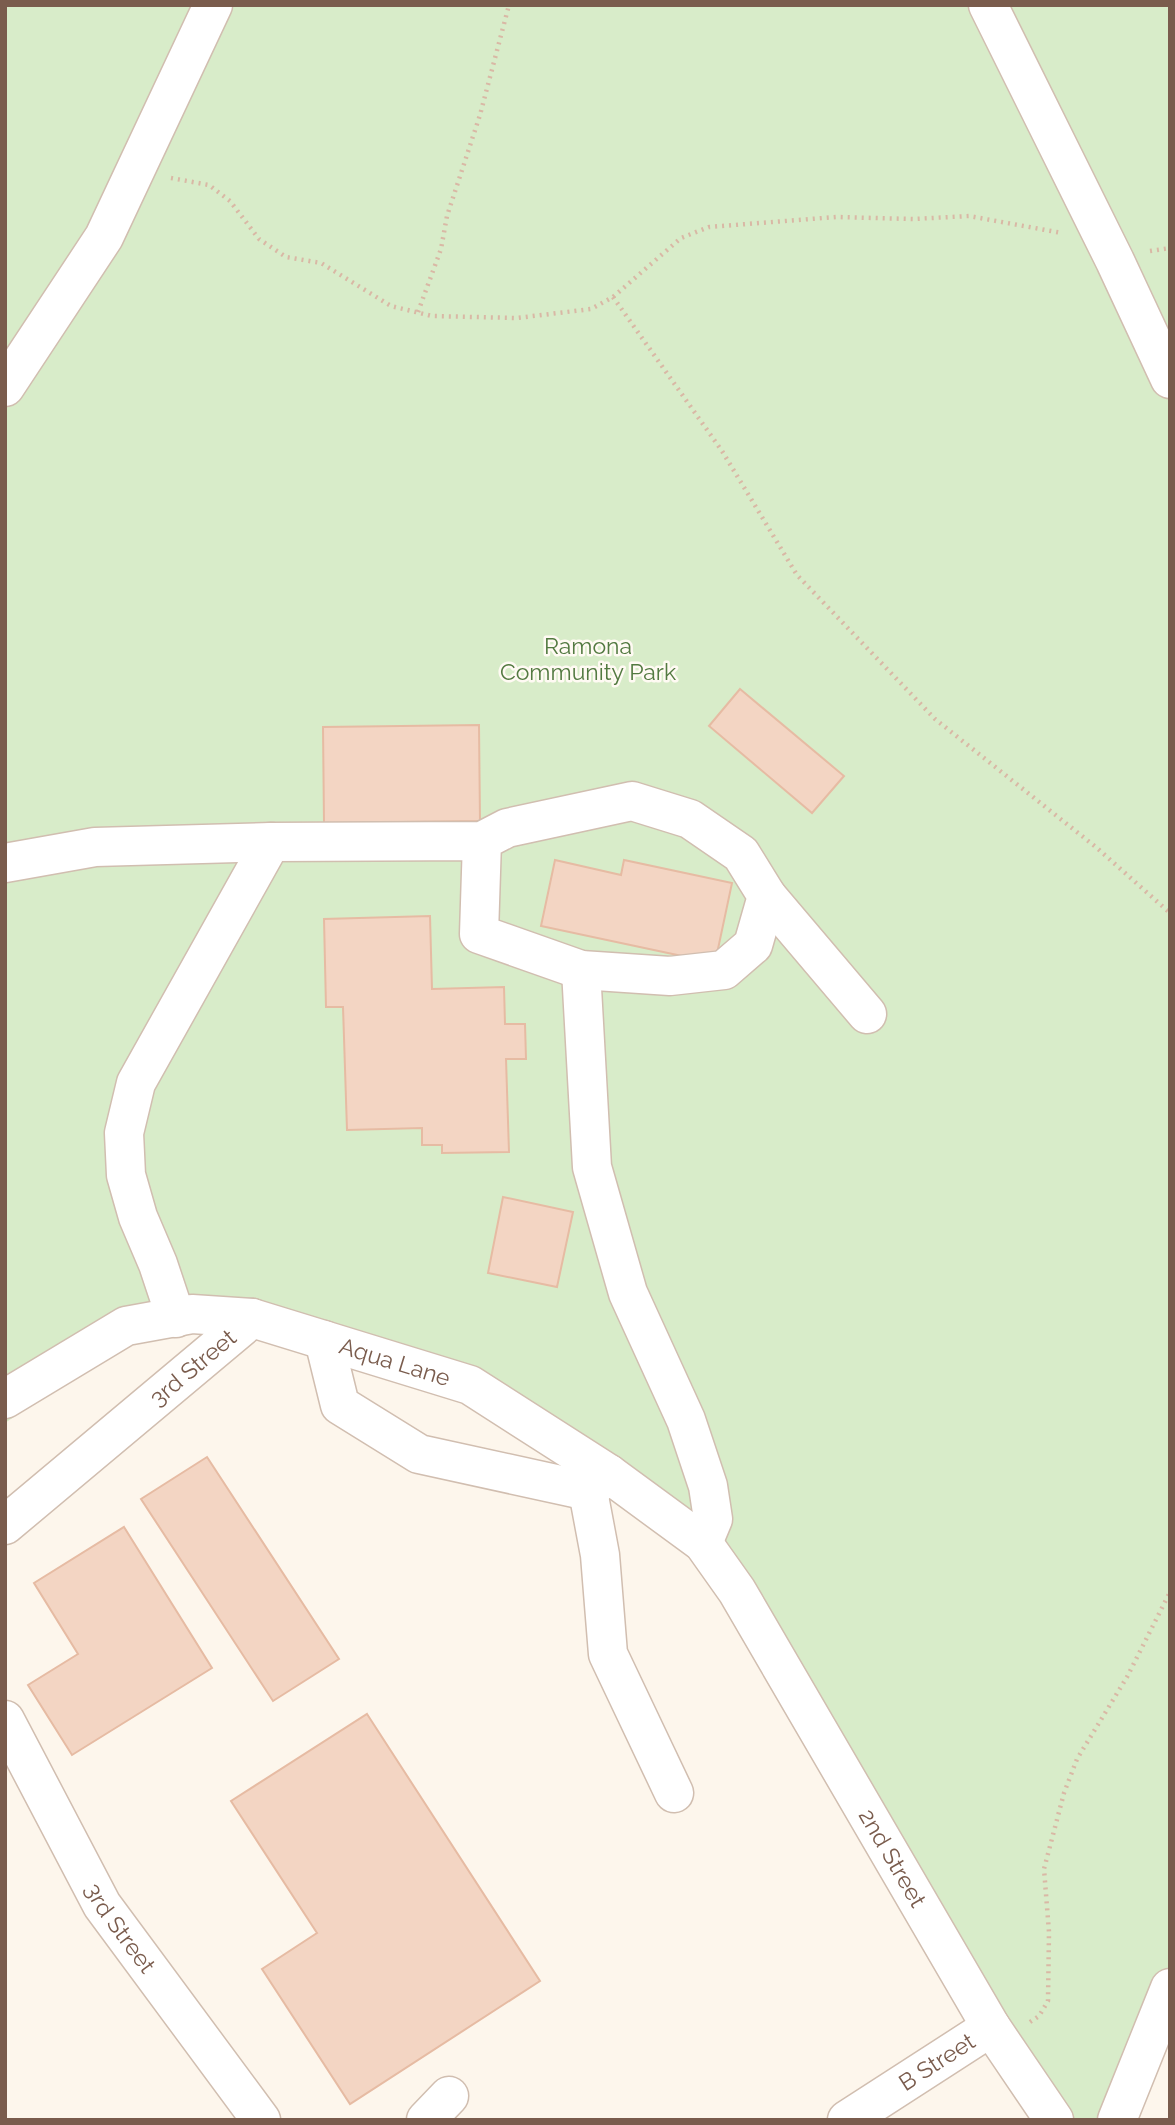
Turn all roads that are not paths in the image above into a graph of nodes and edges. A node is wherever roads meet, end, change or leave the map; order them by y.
1 (213, 5) edge
2 (988, 5) edge
3 (1170, 379) edge
4 (5, 387) edge
5 (482, 841) junction
6 (271, 842) junction
7 (5, 863) edge
8 (767, 896) junction
9 (581, 970) junction
10 (867, 1014) dead end
11 (176, 1318) junction
12 (252, 1318) junction
13 (324, 1340) junction
14 (5, 1399) edge
15 (598, 1482) junction
16 (5, 1525) edge
17 (703, 1543) junction
18 (737, 1591) joint
19 (5, 1720) edge
20 (674, 1793) dead end
21 (1170, 1988) edge
22 (996, 2035) junction
23 (261, 2120) edge
24 (847, 2120) edge
25 (1054, 2120) edge
26 (1117, 2120) edge

1 - 4 street
2 - 3 street
5 - 6 street
5 - 8 street
5 - 9 street
6 - 7 street
6 - 11 street
8 - 9 street
8 - 10 street
9 - 17 street
11 - 12 street, Aqua Lane
11 - 14 street, Aqua Lane
12 - 13 street, Aqua Lane
12 - 16 street, 3rd Street
13 - 15 street, Aqua Lane
13 - 15 street
15 - 17 street, Aqua Lane
15 - 20 street
17 - 18 street, Aqua Lane
18 - 22 street, 2nd Street
19 - 23 street, 3rd Street
21 - 26 street
22 - 24 street, B Street
22 - 25 street, 2nd Street

